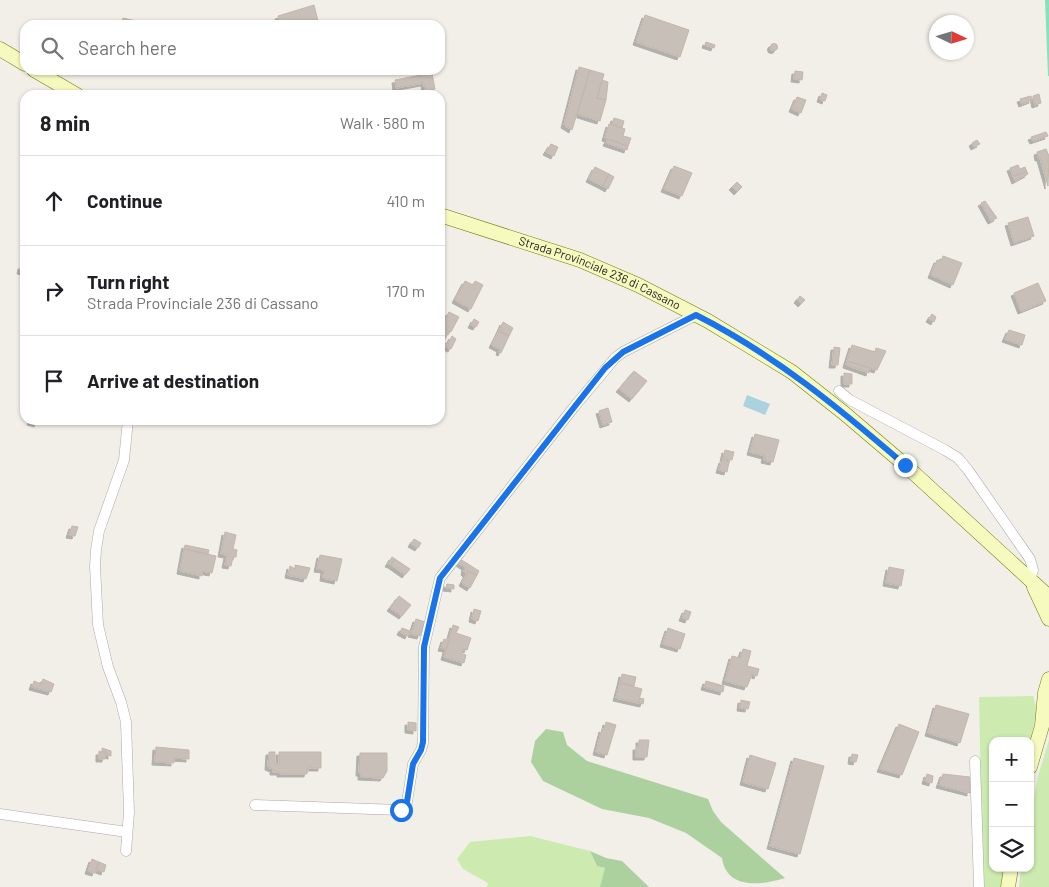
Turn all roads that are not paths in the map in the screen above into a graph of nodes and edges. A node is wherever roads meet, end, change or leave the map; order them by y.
1 (0, 49) edge
2 (20, 61) edge
3 (43, 75) edge
4 (68, 90) edge
5 (445, 218) edge
6 (696, 315) junction
7 (839, 391) dead end
8 (127, 425) edge
9 (1030, 580) junction
10 (1049, 597) edge
11 (1049, 619) edge
12 (1049, 679) edge
13 (1049, 713) edge
14 (1042, 726) junction
15 (1034, 753) edge
16 (975, 761) dead end
17 (255, 805) dead end
18 (0, 814) edge
19 (127, 832) junction
20 (126, 851) dead end
21 (1010, 872) edge
22 (978, 887) edge
23 (1008, 887) edge

1 - 2 main road
3 - 4 main road
5 - 6 main road, Strada Provinciale 236 di Cassano
6 - 9 main road, Strada Provinciale 236 di Cassano
6 - 17 street
7 - 9 street
8 - 19 street
9 - 10 main road, Strada Provinciale 236 di Cassano
9 - 11 main road
12 - 14 main road
13 - 14 main road
14 - 15 main road
16 - 22 street
18 - 19 street
19 - 20 street
21 - 23 main road

